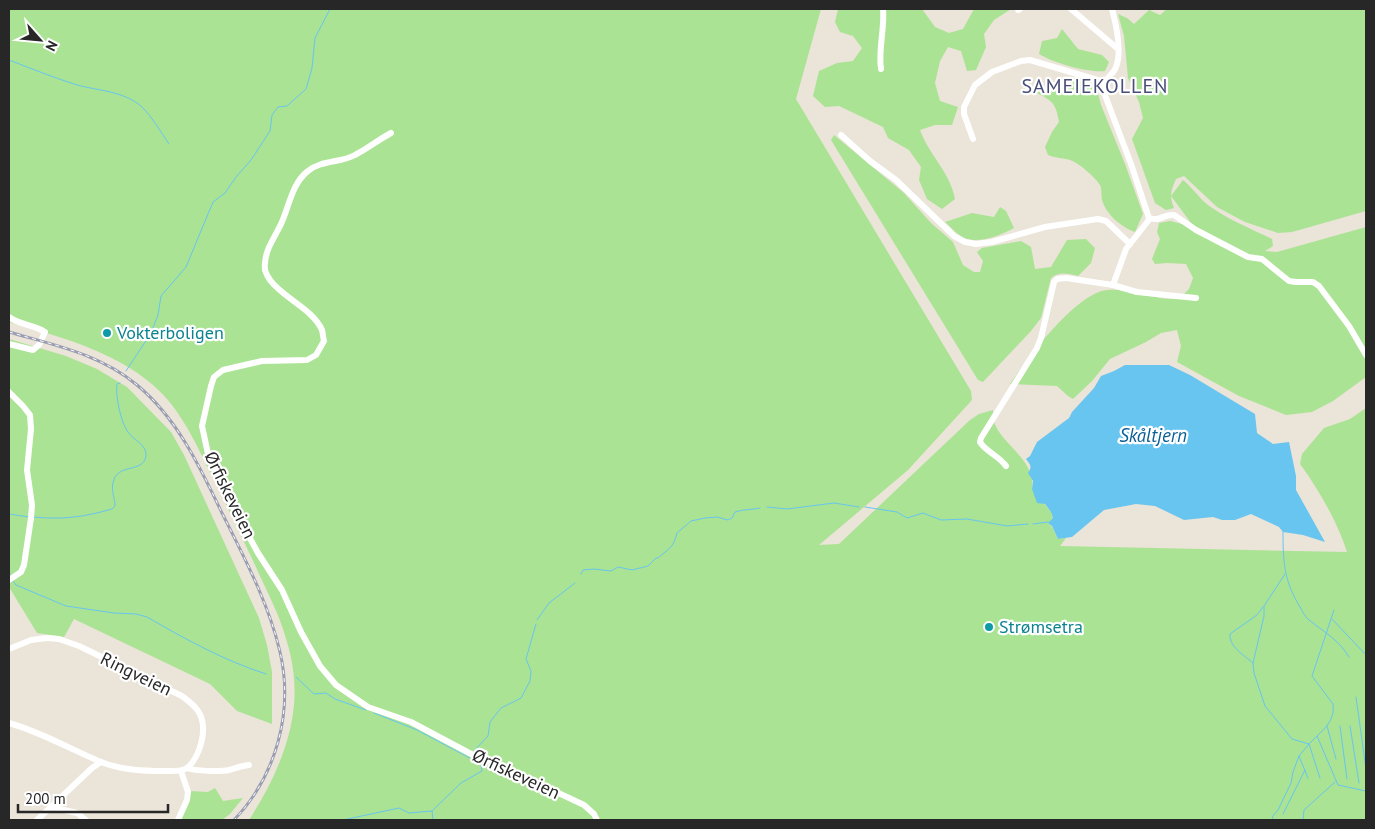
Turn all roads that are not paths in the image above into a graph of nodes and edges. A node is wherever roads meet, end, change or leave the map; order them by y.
1 (883, 9) edge
2 (1071, 9) edge
3 (1112, 9) edge
4 (1118, 49) junction
5 (881, 69) dead end
6 (1104, 82) junction
7 (391, 133) dead end
8 (841, 135) dead end
9 (973, 140) dead end
10 (1149, 218) junction
11 (1130, 244) junction
12 (1113, 285) junction
13 (1196, 298) dead end
14 (9, 317) edge
15 (9, 344) edge
16 (1366, 355) edge
17 (9, 392) edge
18 (1006, 466) dead end
19 (10, 579) edge
20 (9, 650) edge
21 (9, 723) edge
22 (101, 762) junction
23 (249, 765) dead end
24 (184, 770) junction
25 (51, 807) junction
26 (37, 820) edge
27 (86, 820) edge
28 (178, 820) edge
29 (597, 820) edge

1 - 5 street
2 - 4 street
3 - 4 street
4 - 6 street
6 - 9 street
6 - 10 street
7 - 29 street, Ørfiskeveien
8 - 11 street
10 - 11 street
10 - 16 street
11 - 12 street
12 - 13 street
12 - 18 street
14 - 15 street
17 - 19 street
20 - 24 street, Ringveien
21 - 22 street
22 - 24 street
22 - 25 street
23 - 24 street
24 - 28 street
25 - 26 street
25 - 27 street

